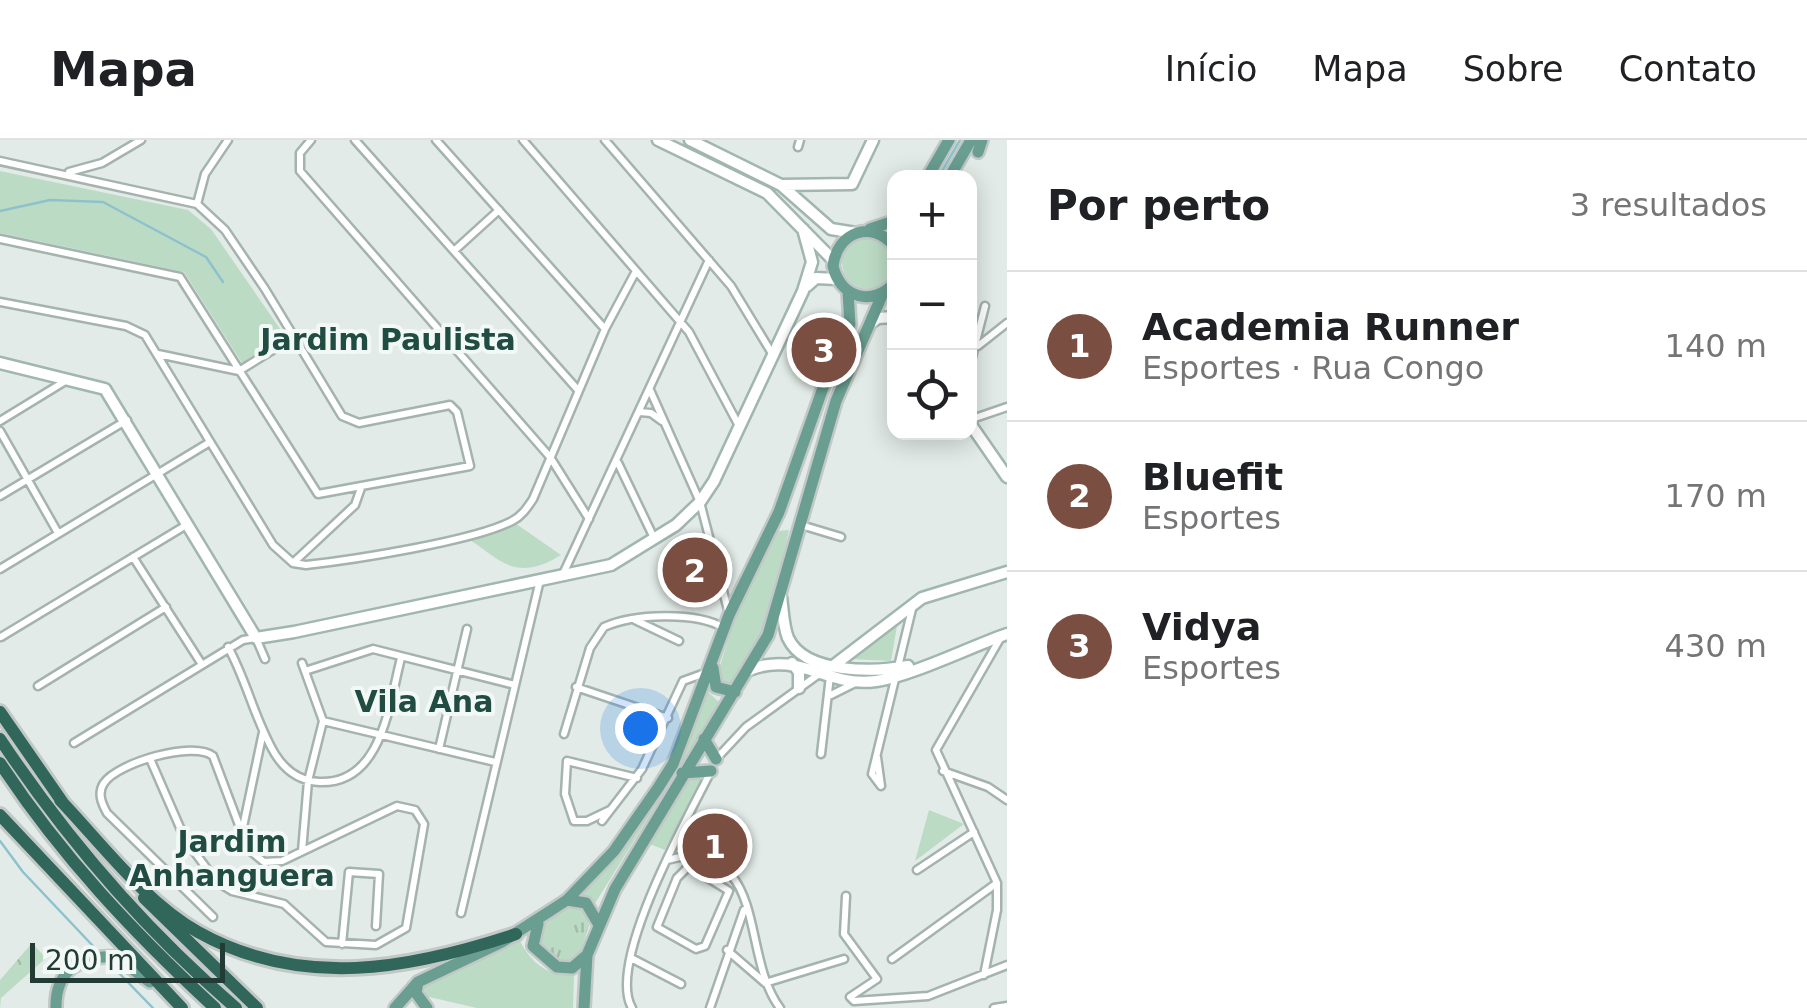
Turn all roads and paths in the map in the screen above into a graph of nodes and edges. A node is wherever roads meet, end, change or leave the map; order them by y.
1 (142, 140) edge
2 (228, 140) edge
3 (311, 140) edge
4 (354, 140) edge
5 (436, 140) edge
6 (523, 140) edge
7 (605, 140) edge
8 (658, 140) edge
9 (690, 140) edge
10 (949, 140) edge
11 (870, 143) edge
12 (977, 144) edge
13 (0, 161) edge
14 (932, 170) edge
15 (956, 170) edge
16 (62, 173) junction
17 (781, 185) junction
18 (827, 185) junction
19 (802, 203) junction
20 (197, 204) junction
21 (499, 210) junction
22 (887, 223) edge
23 (803, 228) junction
24 (861, 232) junction
25 (0, 239) edge
26 (887, 239) edge
27 (456, 250) junction
28 (709, 260) junction
29 (833, 260) junction
30 (636, 271) junction
31 (836, 279) junction
32 (803, 291) junction
33 (887, 291) edge
34 (848, 292) junction
35 (887, 297) edge
36 (0, 302) edge
37 (985, 306) dead end
38 (887, 318) edge
39 (680, 322) junction
40 (1007, 323) edge
41 (867, 327) junction
42 (605, 329) junction
43 (295, 336) junction
44 (978, 347) junction
45 (977, 350) edge
46 (157, 354) junction
47 (774, 356) junction
48 (0, 363) edge
49 (239, 371) junction
50 (71, 377) junction
51 (578, 389) junction
52 (650, 390) junction
53 (1007, 407) edge
54 (640, 412) junction
55 (977, 418) edge
56 (128, 420) junction
57 (0, 422) edge
58 (666, 426) junction
59 (740, 426) junction
60 (0, 431) edge
61 (977, 432) edge
62 (210, 442) junction
63 (550, 457) junction
64 (617, 462) junction
65 (157, 474) junction
66 (1007, 477) edge
67 (26, 480) junction
68 (361, 488) junction
69 (0, 496) edge
70 (700, 502) junction
71 (589, 519) junction
72 (188, 524) junction
73 (800, 525) junction
74 (58, 533) junction
75 (770, 533) junction
76 (841, 537) dead end
77 (655, 541) junction
78 (793, 549) junction
79 (133, 556) junction
80 (293, 563) junction
81 (0, 569) edge
82 (1007, 572) edge
83 (563, 574) junction
84 (540, 579) junction
85 (781, 598) junction
86 (914, 604) junction
87 (166, 607) junction
88 (895, 618) junction
89 (634, 620) junction
90 (726, 621) junction
91 (468, 629) dead end
92 (904, 634) junction
93 (1004, 635) edge
94 (1, 638) edge
95 (256, 638) junction
96 (679, 641) dead end
97 (795, 647) junction
98 (228, 648) junction
99 (401, 658) junction
100 (266, 659) dead end
101 (788, 662) junction
102 (201, 663) junction
103 (712, 664) junction
104 (749, 670) junction
105 (898, 671) junction
106 (457, 672) junction
107 (828, 672) junction
108 (858, 682) junction
109 (38, 686) dead end
110 (514, 686) junction
111 (886, 686) junction
112 (576, 688) junction
113 (799, 688) junction
114 (735, 692) junction
115 (677, 695) junction
116 (830, 695) junction
117 (698, 700) junction
118 (0, 712) edge
119 (668, 718) junction
120 (323, 720) junction
121 (264, 729) junction
122 (564, 734) dead end
123 (381, 735) junction
124 (0, 738) edge
125 (704, 740) junction
126 (74, 743) dead end
127 (439, 749) junction
128 (821, 754) dead end
129 (877, 757) dead end
130 (151, 761) junction
131 (494, 762) junction
132 (0, 764) edge
133 (714, 765) junction
134 (942, 770) junction
135 (682, 773) junction
136 (636, 778) junction
137 (308, 781) junction
138 (60, 800) junction
139 (1007, 800) edge
140 (616, 808) junction
141 (0, 816) edge
142 (602, 821) dead end
143 (685, 822) junction
144 (242, 829) junction
145 (974, 832) junction
146 (302, 851) junction
147 (700, 856) junction
148 (666, 860) junction
149 (917, 870) dead end
150 (997, 883) junction
151 (846, 896) dead end
152 (567, 900) junction
153 (647, 903) junction
154 (663, 910) junction
155 (744, 910) junction
156 (461, 913) dead end
157 (213, 917) dead end
158 (540, 920) junction
159 (599, 925) junction
160 (376, 926) dead end
161 (516, 934) junction
162 (342, 944) junction
163 (727, 950) junction
164 (587, 955) junction
165 (631, 958) junction
166 (892, 958) dead end
167 (844, 959) dead end
168 (1007, 965) edge
169 (984, 975) junction
170 (418, 982) junction
171 (765, 983) junction
172 (681, 984) dead end
173 (171, 998) junction
174 (1007, 1006) edge
175 (56, 1008) edge
176 (182, 1008) edge
177 (216, 1008) edge
178 (236, 1008) edge
179 (257, 1008) edge
180 (395, 1008) edge
181 (427, 1008) edge
182 (584, 1008) edge
183 (632, 1008) edge
184 (710, 1008) edge
185 (780, 1008) edge
186 (994, 1008) edge

1 - 16 street
2 - 20 street
3 - 63 street
4 - 27 street
5 - 21 street
6 - 30 street
7 - 28 street
8 - 23 street
9 - 17 street
10 - 14 main road
11 - 18 street
12 - 15 main road
13 - 16 street
16 - 20 street
17 - 18 street
17 - 19 street
18 - 19 street
19 - 24 street
20 - 43 street
21 - 27 street
21 - 42 street
22 - 24 main road
23 - 29 street
23 - 32 street
24 - 26 main road
24 - 29 main road
25 - 49 street
27 - 51 street
28 - 39 street
28 - 47 street
29 - 31 main road
30 - 39 street
30 - 42 street
31 - 32 street
31 - 34 main road
32 - 47 street
33 - 34 main road
34 - 75 main road
35 - 41 main road
36 - 46 street
37 - 44 street
38 - 41 street
39 - 52 street
39 - 59 street
40 - 44 street
41 - 73 main road
42 - 51 street
43 - 49 street
43 - 68 street
44 - 45 street
46 - 49 street
46 - 62 street
47 - 59 street
48 - 50 street
49 - 68 street
50 - 56 street
50 - 57 street
51 - 63 street
52 - 54 street
52 - 58 street
53 - 55 street
54 - 58 street
54 - 64 street
56 - 65 street
56 - 67 street
58 - 70 street
59 - 70 street
60 - 67 street
61 - 66 street
62 - 65 street
62 - 80 street
63 - 71 street
63 - 80 street
64 - 71 street
64 - 77 street
65 - 72 street
65 - 74 street
67 - 69 street
67 - 74 street
68 - 80 street
70 - 77 street
70 - 90 street
71 - 83 street
72 - 79 street
72 - 95 street
73 - 76 street
73 - 78 main road
74 - 81 street
75 - 78 main road
75 - 90 main road
77 - 83 street
78 - 85 main road
79 - 87 street
79 - 94 street
82 - 86 street
83 - 84 street
84 - 95 street
84 - 110 street
85 - 97 street
85 - 104 main road
86 - 88 street
86 - 92 street
87 - 102 street
87 - 109 street
88 - 92 street
88 - 107 street
89 - 90 street
89 - 96 street
89 - 112 street
90 - 103 main road
91 - 106 street
92 - 105 street
93 - 105 street
93 - 134 street
95 - 98 street
95 - 100 street
97 - 101 street
97 - 107 street
98 - 102 street
98 - 121 street
99 - 106 street
99 - 120 street
99 - 123 street
101 - 104 street
101 - 107 street
101 - 113 street
102 - 126 street
103 - 114 main road
103 - 115 street
103 - 117 main road
104 - 114 main road
105 - 107 street
105 - 111 street
105 - 111 street
106 - 110 street
106 - 127 street
107 - 108 street
107 - 113 street
107 - 116 street
108 - 111 street
108 - 116 street
110 - 131 street
111 - 129 street
112 - 119 street
112 - 122 street
113 - 133 street
114 - 125 main road
115 - 117 street
115 - 119 street
116 - 128 street
117 - 152 main road
118 - 138 highway
119 - 136 street
120 - 123 street
120 - 137 street
121 - 137 street
121 - 144 street
123 - 127 street
123 - 137 street
124 - 178 highway
125 - 133 main road
125 - 135 main road
127 - 131 street
130 - 144 street
130 - 157 street
130 - 162 street
131 - 156 street
132 - 177 highway
133 - 135 main road
133 - 143 street
134 - 139 street
134 - 145 street
135 - 159 main road
136 - 140 street
136 - 140 street
137 - 146 street
138 - 161 highway
138 - 179 highway
140 - 142 street
141 - 173 highway
143 - 147 street
143 - 148 street
144 - 146 street
145 - 149 street
145 - 150 street
146 - 162 street
147 - 148 street
147 - 154 street
147 - 154 street
147 - 155 street
148 - 153 street
150 - 166 street
150 - 169 street
151 - 169 street
152 - 158 main road
152 - 159 main road
153 - 154 street
153 - 165 street
155 - 163 street
155 - 171 street
158 - 161 main road
158 - 164 main road
159 - 164 main road
160 - 162 street
161 - 170 main road
163 - 171 street
163 - 184 street
164 - 182 main road
165 - 172 street
165 - 183 street
167 - 171 street
168 - 169 street
170 - 180 main road
170 - 181 main road
171 - 185 street
173 - 175 main road
173 - 176 highway
174 - 186 street

